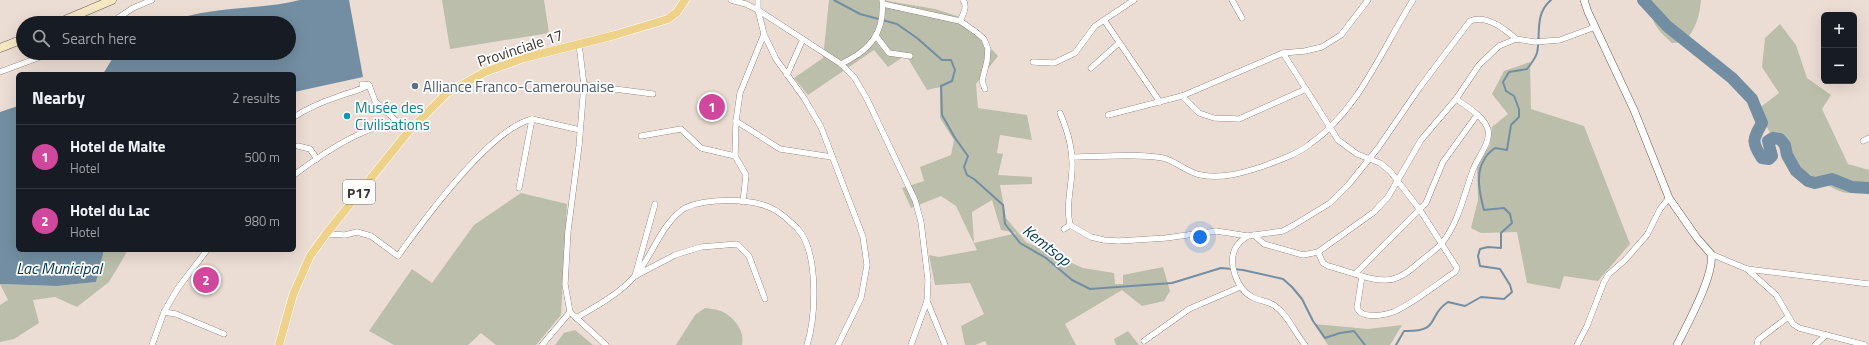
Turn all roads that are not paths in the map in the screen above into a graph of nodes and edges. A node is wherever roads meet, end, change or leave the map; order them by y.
1 (112, 0) edge
2 (152, 0) edge
3 (731, 0) edge
4 (758, 0) edge
5 (963, 0) edge
6 (1134, 0) edge
7 (1232, 0) edge
8 (1368, 0) edge
9 (1413, 0) edge
10 (1584, 0) edge
11 (686, 1) edge
12 (882, 2) edge
13 (758, 10) junction
14 (74, 16) edge
15 (121, 16) edge
16 (1242, 18) dead end
17 (1104, 20) junction
18 (960, 21) junction
19 (1595, 27) junction
20 (764, 34) junction
21 (876, 36) junction
22 (803, 39) junction
23 (1516, 39) junction
24 (16, 42) edge
25 (1119, 43) junction
26 (580, 44) junction
27 (0, 48) edge
28 (1283, 53) junction
29 (910, 56) dead end
30 (32, 60) edge
31 (1033, 62) dead end
32 (841, 64) junction
33 (1091, 68) dead end
34 (0, 72) edge
35 (787, 75) junction
36 (362, 84) dead end
37 (369, 85) junction
38 (584, 85) junction
39 (1306, 89) junction
40 (985, 90) dead end
41 (653, 94) dead end
42 (1182, 96) junction
43 (1456, 99) junction
44 (1160, 102) junction
45 (1060, 112) dead end
46 (1477, 115) junction
47 (296, 116) edge
48 (1108, 116) dead end
49 (532, 120) junction
50 (736, 121) junction
51 (401, 126) junction
52 (1330, 129) junction
53 (580, 130) junction
54 (408, 132) junction
55 (641, 136) dead end
56 (1869, 138) edge
57 (1862, 142) dead end
58 (298, 146) dead end
59 (735, 156) junction
60 (832, 157) junction
61 (1072, 157) junction
62 (1369, 158) junction
63 (317, 159) junction
64 (296, 174) edge
65 (1398, 181) junction
66 (519, 188) dead end
67 (1669, 198) junction
68 (744, 202) junction
69 (655, 204) dead end
70 (1420, 210) junction
71 (1070, 225) junction
72 (1064, 229) dead end
73 (326, 234) junction
74 (1251, 235) junction
75 (1441, 243) junction
76 (205, 252) edge
77 (1318, 252) junction
78 (1711, 254) junction
79 (1747, 269) junction
80 (1356, 273) junction
81 (635, 276) junction
82 (1362, 276) junction
83 (1869, 284) edge
84 (1240, 287) junction
85 (765, 299) dead end
86 (927, 301) junction
87 (164, 312) junction
88 (570, 312) junction
89 (1788, 317) junction
90 (576, 318) junction
91 (224, 334) dead end
92 (1826, 335) junction
93 (1144, 341) dead end
94 (152, 345) edge
95 (279, 345) edge
96 (542, 345) edge
97 (606, 345) edge
98 (807, 345) edge
99 (838, 345) edge
100 (911, 345) edge
101 (945, 345) edge
102 (1305, 345) edge
103 (1577, 345) edge
104 (1677, 345) edge
105 (1757, 345) edge
106 (1815, 345) edge
107 (1865, 345) edge

1 - 14 main road
2 - 15 street
3 - 13 street
4 - 13 street
5 - 18 street
6 - 17 street
7 - 16 street
8 - 28 street
9 - 52 street
10 - 19 street
11 - 26 main road, Provinciale 17 / P17
12 - 18 street
12 - 21 street
13 - 20 street
13 - 22 street
17 - 25 street
17 - 31 street
18 - 40 street
19 - 23 street
19 - 67 street
20 - 35 street
20 - 50 street
21 - 29 street
21 - 32 street
22 - 32 street
22 - 35 street
23 - 43 street
23 - 62 street
24 - 27 main road
25 - 33 street
25 - 44 street
26 - 38 street
26 - 54 main road, Provinciale 17 / P17
28 - 39 street
28 - 42 street
30 - 34 street
32 - 86 street
35 - 60 street
36 - 37 street
37 - 47 street
37 - 51 street
38 - 41 street
38 - 53 street
39 - 42 street
39 - 52 street
42 - 44 street
43 - 46 street
43 - 65 street
44 - 48 street
45 - 61 street
46 - 70 street
46 - 75 street
49 - 53 street
49 - 66 street
49 - 73 street
50 - 59 street
50 - 60 street
51 - 54 street
51 - 63 street
52 - 61 street
52 - 62 street
53 - 88 street
54 - 73 main road, Provinciale 17 / P17
55 - 59 street
56 - 57 street
58 - 63 street
59 - 68 street
60 - 99 street
61 - 71 street
62 - 65 street
62 - 74 street
63 - 64 street
65 - 70 street
65 - 77 street
67 - 78 street
67 - 103 street
68 - 81 street
68 - 98 street
69 - 81 street
70 - 75 street
70 - 80 street
71 - 72 street
71 - 74 street
73 - 95 main road, Provinciale 17 / P17
74 - 77 street
74 - 84 street
75 - 82 street
75 - 82 street
76 - 87 street
77 - 80 street
78 - 79 street
78 - 104 street
79 - 83 street
79 - 89 street
80 - 82 street
81 - 85 street
81 - 90 street
84 - 93 street
84 - 102 street
86 - 100 street
86 - 101 street
87 - 91 street
87 - 94 street
88 - 90 street
88 - 96 street
89 - 92 street
89 - 105 street
90 - 97 street
92 - 106 street
92 - 107 street

